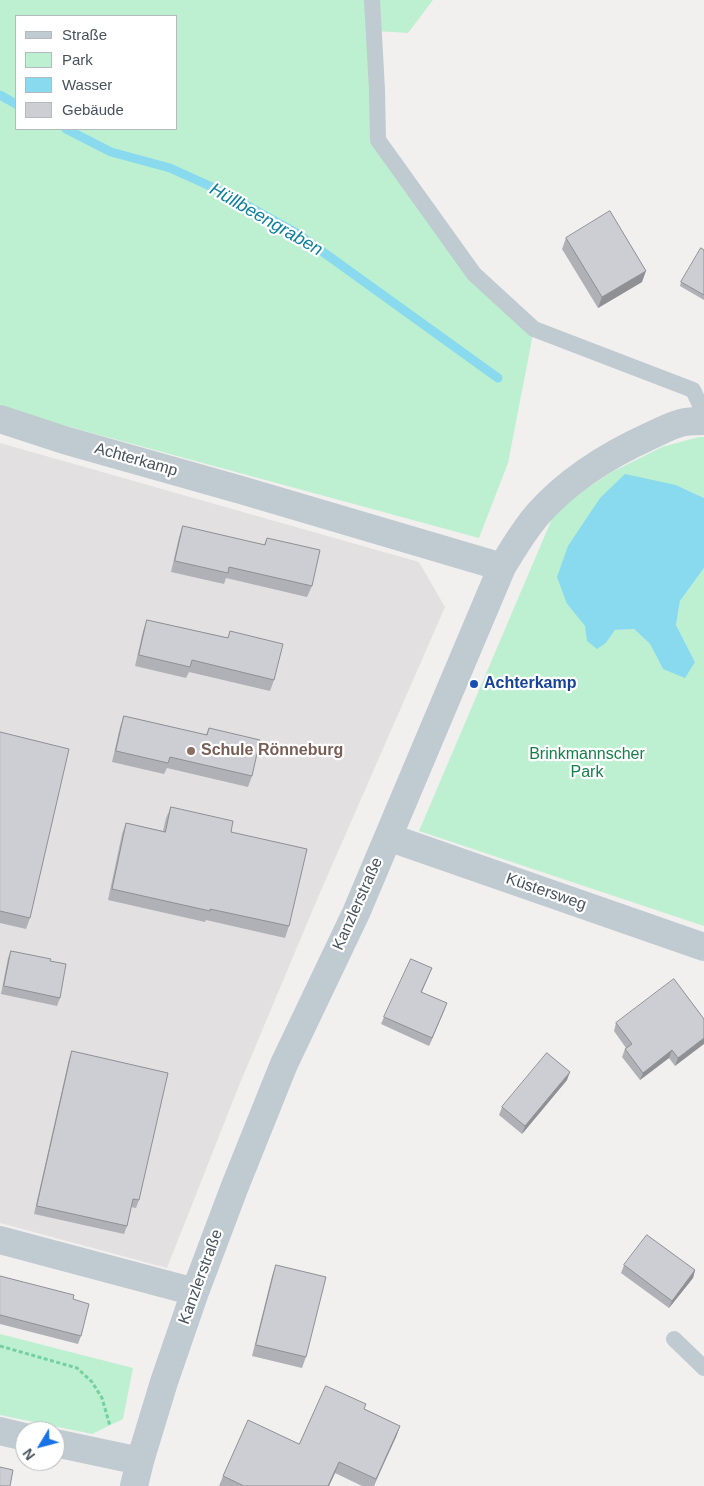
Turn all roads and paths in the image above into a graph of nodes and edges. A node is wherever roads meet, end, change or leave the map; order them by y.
1 (372, 0) edge
2 (704, 413) edge
3 (0, 420) edge
4 (704, 421) edge
5 (502, 567) junction
6 (388, 837) junction
7 (704, 947) edge
8 (0, 1240) edge
9 (195, 1292) junction
10 (674, 1339) dead end
11 (0, 1346) edge
12 (704, 1368) edge
13 (0, 1431) edge
14 (15, 1434) edge
15 (65, 1445) edge
16 (103, 1453) junction
17 (137, 1473) edge

1 - 2 lane
3 - 5 street, Achterkamp
4 - 5 street, Kanzlerstraße
5 - 6 street, Kanzlerstraße
6 - 7 street, Küstersweg
6 - 9 street, Kanzlerstraße
8 - 9 street
9 - 17 street, Kanzlerstraße
10 - 12 lane
11 - 16 path
13 - 14 street
15 - 16 street
16 - 17 street

